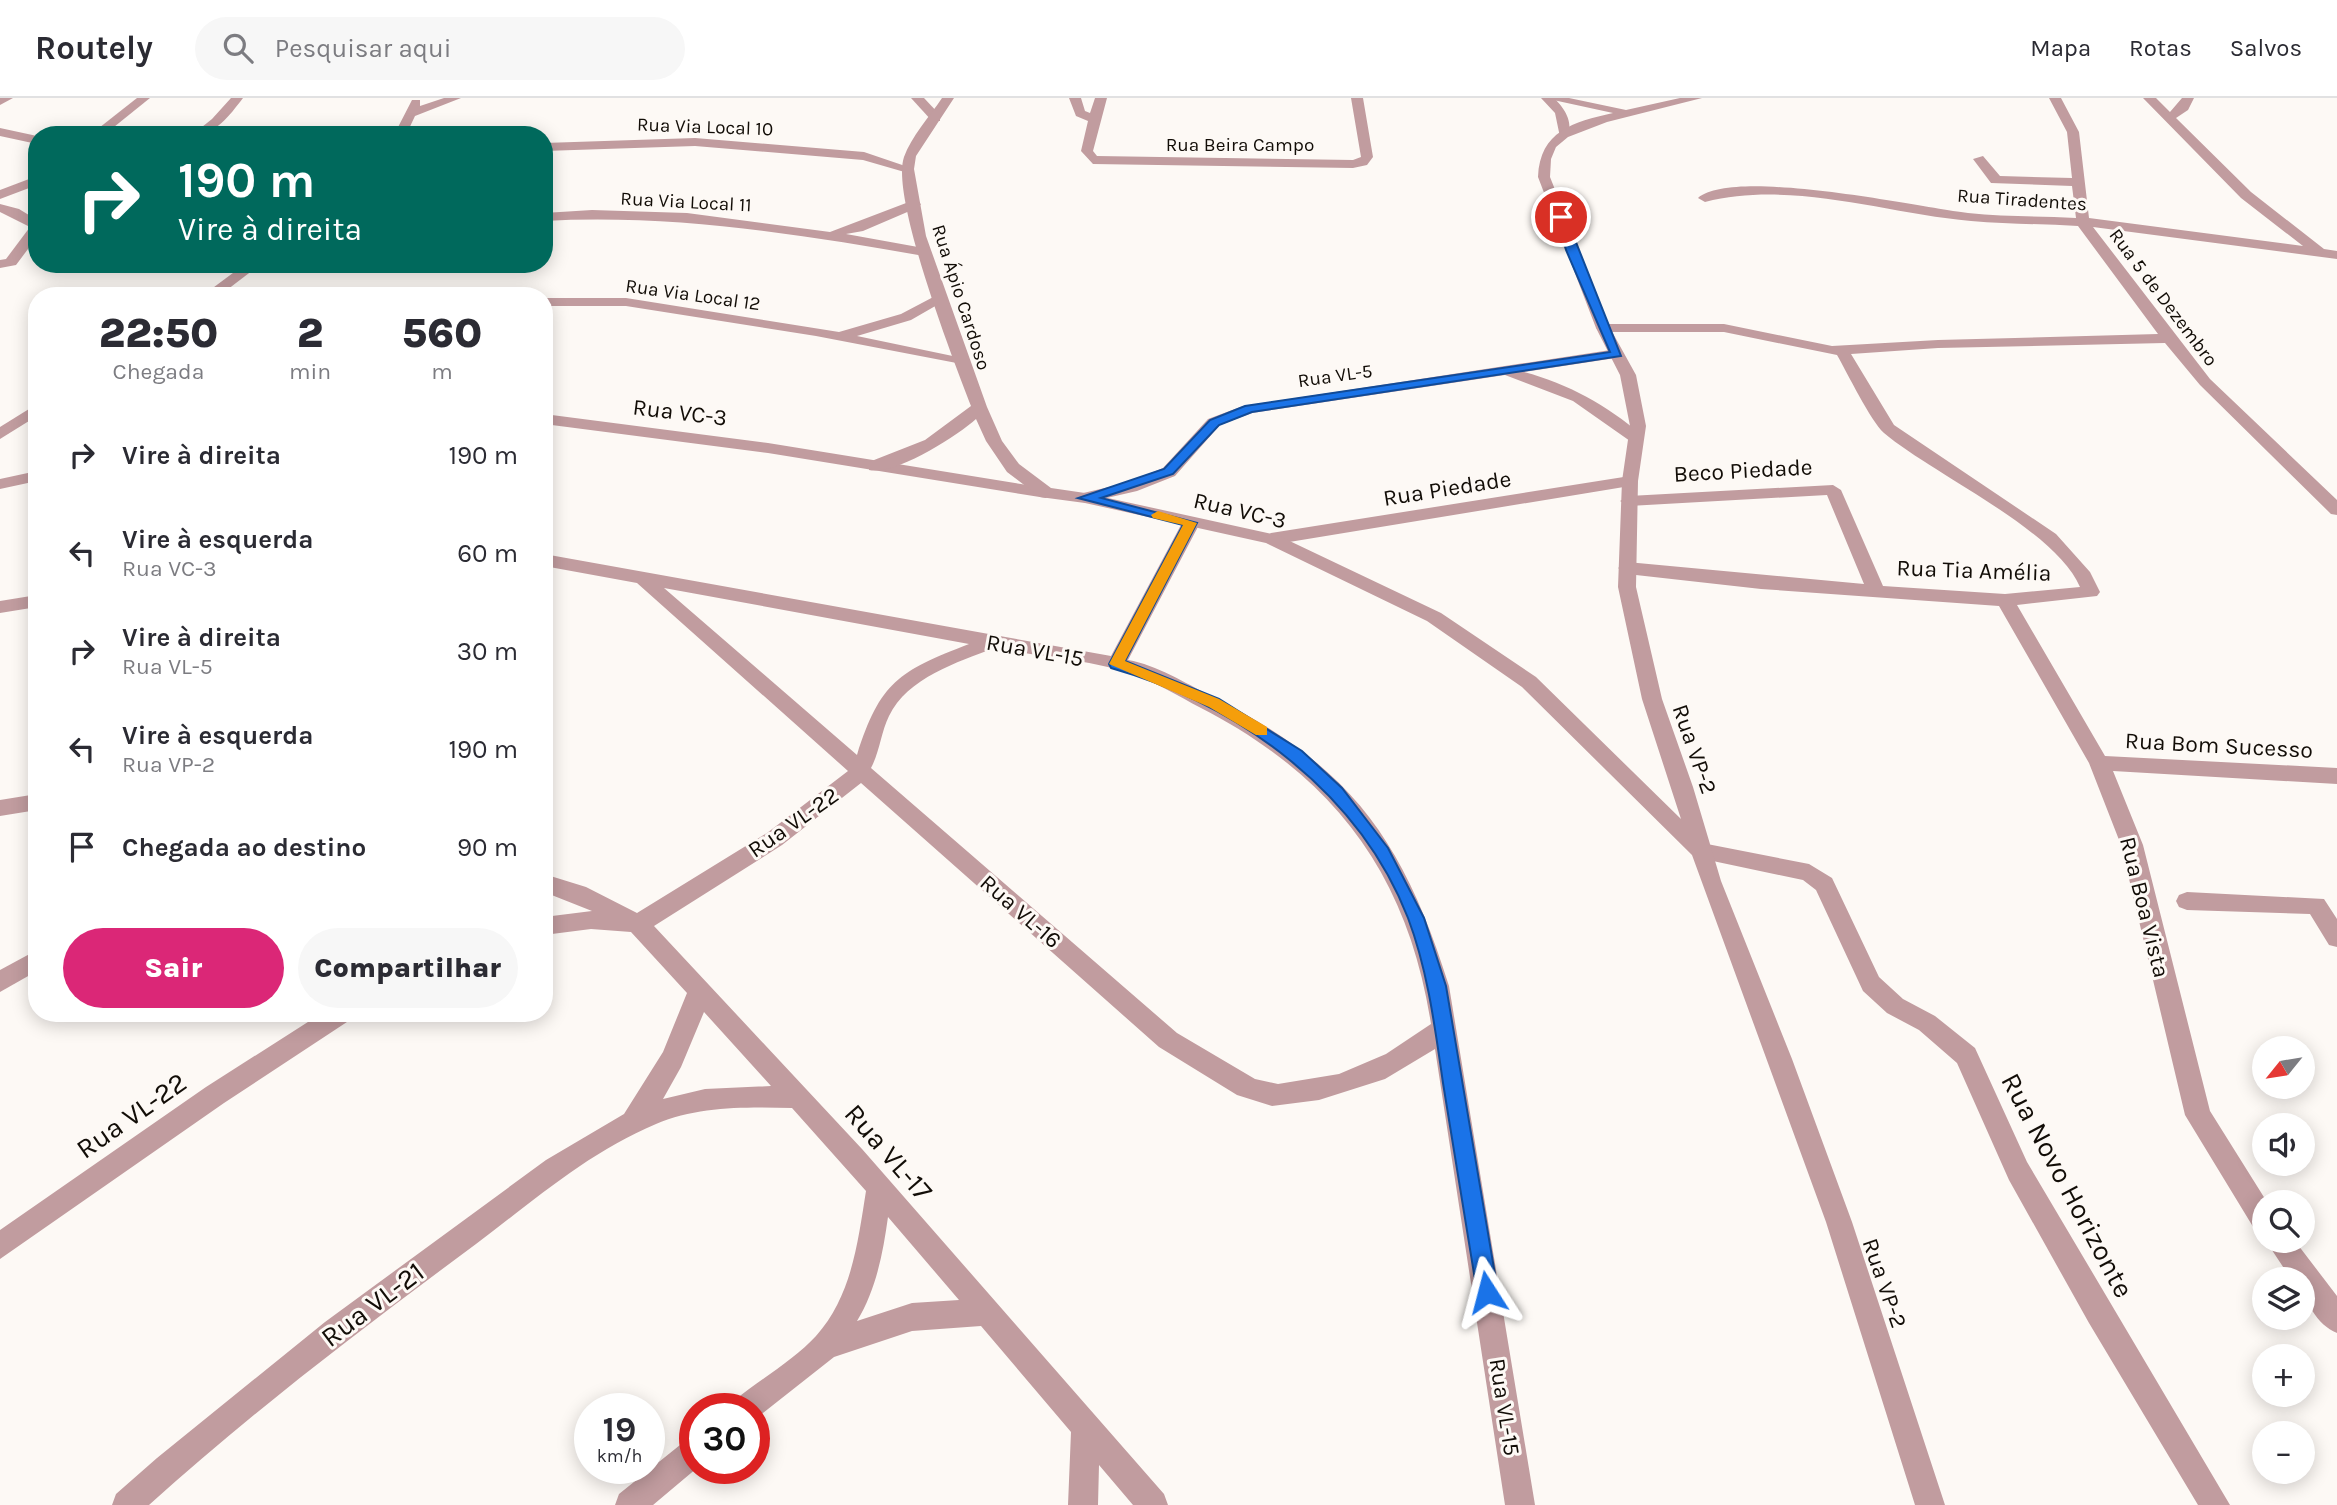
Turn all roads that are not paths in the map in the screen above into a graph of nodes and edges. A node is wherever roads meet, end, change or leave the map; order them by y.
1 (7, 98) edge
2 (144, 98) edge
3 (237, 98) edge
4 (417, 98) edge
5 (455, 98) edge
6 (917, 98) edge
7 (948, 98) edge
8 (1075, 98) edge
9 (1101, 98) edge
10 (1357, 98) edge
11 (1549, 98) edge
12 (1696, 98) edge
13 (2055, 98) edge
14 (2149, 98) edge
15 (2188, 98) edge
16 (0, 101) edge
17 (409, 114) junction
18 (1637, 114) junction
19 (936, 118) junction
20 (2169, 118) junction
21 (1094, 119) junction
22 (216, 122) junction
23 (108, 126) edge
24 (210, 126) edge
25 (213, 126) edge
26 (404, 126) edge
27 (0, 132) edge
28 (1564, 134) junction
29 (28, 138) edge
30 (921, 143) junction
31 (553, 147) edge
32 (864, 156) junction
33 (1979, 159) dead end
34 (908, 169) junction
35 (2077, 182) junction
36 (28, 184) edge
37 (0, 195) edge
38 (1705, 198) dead end
39 (914, 204) junction
40 (0, 208) edge
41 (553, 217) edge
42 (28, 221) edge
43 (2083, 223) junction
44 (826, 234) junction
45 (28, 237) edge
46 (28, 249) edge
47 (924, 252) junction
48 (2320, 254) junction
49 (2337, 255) edge
50 (4, 265) edge
51 (242, 273) edge
52 (223, 287) edge
53 (939, 298) junction
54 (553, 302) edge
55 (1603, 328) junction
56 (835, 336) junction
57 (2169, 338) junction
58 (1842, 351) junction
59 (1616, 354) junction
60 (962, 362) junction
61 (1503, 372) junction
62 (979, 407) junction
63 (28, 415) edge
64 (553, 420) edge
65 (577, 423) junction
66 (553, 432) edge
67 (0, 433) edge
68 (1636, 438) junction
69 (875, 466) junction
70 (28, 478) edge
71 (0, 484) edge
72 (1629, 491) junction
73 (1046, 493) junction
74 (1085, 498) junction
75 (2337, 510) edge
76 (1191, 523) junction
77 (1270, 539) junction
78 (553, 562) edge
79 (1628, 568) junction
80 (643, 579) junction
81 (1875, 591) junction
82 (2005, 600) junction
83 (28, 602) edge
84 (0, 607) edge
85 (991, 642) junction
86 (1116, 664) junction
87 (2099, 763) junction
88 (860, 769) junction
89 (2337, 776) edge
90 (28, 803) edge
91 (0, 808) edge
92 (1702, 851) junction
93 (553, 886) edge
94 (2187, 901) dead end
95 (553, 924) edge
96 (638, 925) junction
97 (2337, 938) edge
98 (28, 965) edge
99 (0, 982) edge
100 (699, 991) junction
101 (315, 1022) edge
102 (329, 1022) edge
103 (1444, 1028) junction
104 (302, 1041) junction
105 (797, 1097) junction
106 (632, 1123) junction
107 (879, 1188) junction
108 (2252, 1202) edge
109 (0, 1246) edge
110 (2288, 1253) edge
111 (986, 1312) junction
112 (2337, 1319) edge
113 (826, 1346) junction
114 (766, 1393) edge
115 (1086, 1429) junction
116 (679, 1464) edge
117 (127, 1505) edge
118 (630, 1505) edge
119 (1083, 1505) edge
120 (1153, 1505) edge
121 (1520, 1505) edge
122 (1930, 1505) edge
123 (2215, 1505) edge

1 - 16 street
2 - 23 street
3 - 22 street
4 - 17 street
5 - 17 street
6 - 19 street
7 - 19 street
8 - 21 street
9 - 21 street, Rua Beira Campo
10 - 21 street, Rua Beira Campo
11 - 18 street
11 - 28 street
12 - 18 street
13 - 35 street
14 - 20 street
15 - 20 street
17 - 26 street
18 - 28 street
19 - 30 street
20 - 48 street
22 - 24 street
22 - 25 street
27 - 29 street
28 - 55 street, Rua VP-2
30 - 32 street, Rua Via Local 10
30 - 34 street
31 - 32 street, Rua Via Local 10
32 - 34 street, Rua Via Local 10
33 - 35 street
34 - 39 street, Rua Ápio Cardoso
35 - 43 street
36 - 37 street
38 - 43 street, Rua Tiradentes
39 - 44 street, Rua Via Local 11
39 - 47 street, Rua Ápio Cardoso
40 - 42 street
41 - 44 street, Rua Via Local 11
43 - 48 street, Rua Tiradentes
43 - 57 street, Rua 5 de Dezembro
44 - 47 street, Rua Via Local 11
45 - 50 street
46 - 50 street
47 - 53 street, Rua Ápio Cardoso
48 - 49 street, Rua Tiradentes
51 - 52 street
53 - 56 street, Rua Via Local 12
53 - 60 street, Rua Ápio Cardoso
54 - 56 street, Rua Via Local 12
55 - 58 street
55 - 59 street, Rua VP-2
56 - 60 street, Rua Via Local 12
57 - 58 street
57 - 75 street, Rua 5 de Dezembro
58 - 82 street, Rua Tia Amélia
59 - 61 street, Rua VL-5
59 - 68 street, Rua VP-2
60 - 62 street, Rua Ápio Cardoso
61 - 68 street
61 - 74 street, Rua VL-5
62 - 69 street
62 - 73 street, Rua Ápio Cardoso
63 - 67 street
64 - 65 street, Rua VC-3
65 - 66 street
65 - 69 street, Rua VC-3
68 - 72 street, Rua VP-2
69 - 73 street, Rua VC-3
70 - 71 street
72 - 77 street, Rua Piedade
72 - 79 street, Rua VP-2
72 - 81 street, Beco Piedade
73 - 74 street, Rua VC-3
74 - 76 street, Rua VC-3
76 - 77 street, Rua VC-3
76 - 86 street
77 - 92 street, Rua VC-3
78 - 80 street, Rua VL-15
79 - 81 street, Rua Tia Amélia
79 - 92 street, Rua VP-2
80 - 85 street, Rua VL-15
80 - 88 street, Rua VL-16
81 - 82 street, Rua Tia Amélia
82 - 87 street, Rua Boa Vista
83 - 84 street
85 - 86 street, Rua VL-15
85 - 88 street, Rua VL-22
86 - 103 street, Rua VL-15
87 - 89 street, Rua Bom Sucesso
87 - 108 street, Rua Boa Vista
88 - 96 street, Rua VL-22
88 - 103 street, Rua VL-16
90 - 91 street
92 - 122 street, Rua VP-2
92 - 123 street, Rua Novo Horizonte
93 - 96 street, Rua VL-17
94 - 97 street
95 - 96 street
96 - 100 street, Rua VL-17
98 - 99 street
100 - 105 street, Rua VL-17
100 - 106 street
101 - 104 street, Rua VL-22
102 - 104 street, Rua VL-22
103 - 121 street, Rua VL-15
104 - 109 street, Rua VL-22
105 - 106 street, Rua VL-21
105 - 107 street, Rua VL-17
106 - 117 street, Rua VL-21
107 - 111 street, Rua VL-17
107 - 113 street
110 - 112 street
111 - 113 street
111 - 115 street, Rua VL-17
113 - 114 street
115 - 119 street
115 - 120 street, Rua VL-17
116 - 118 street

